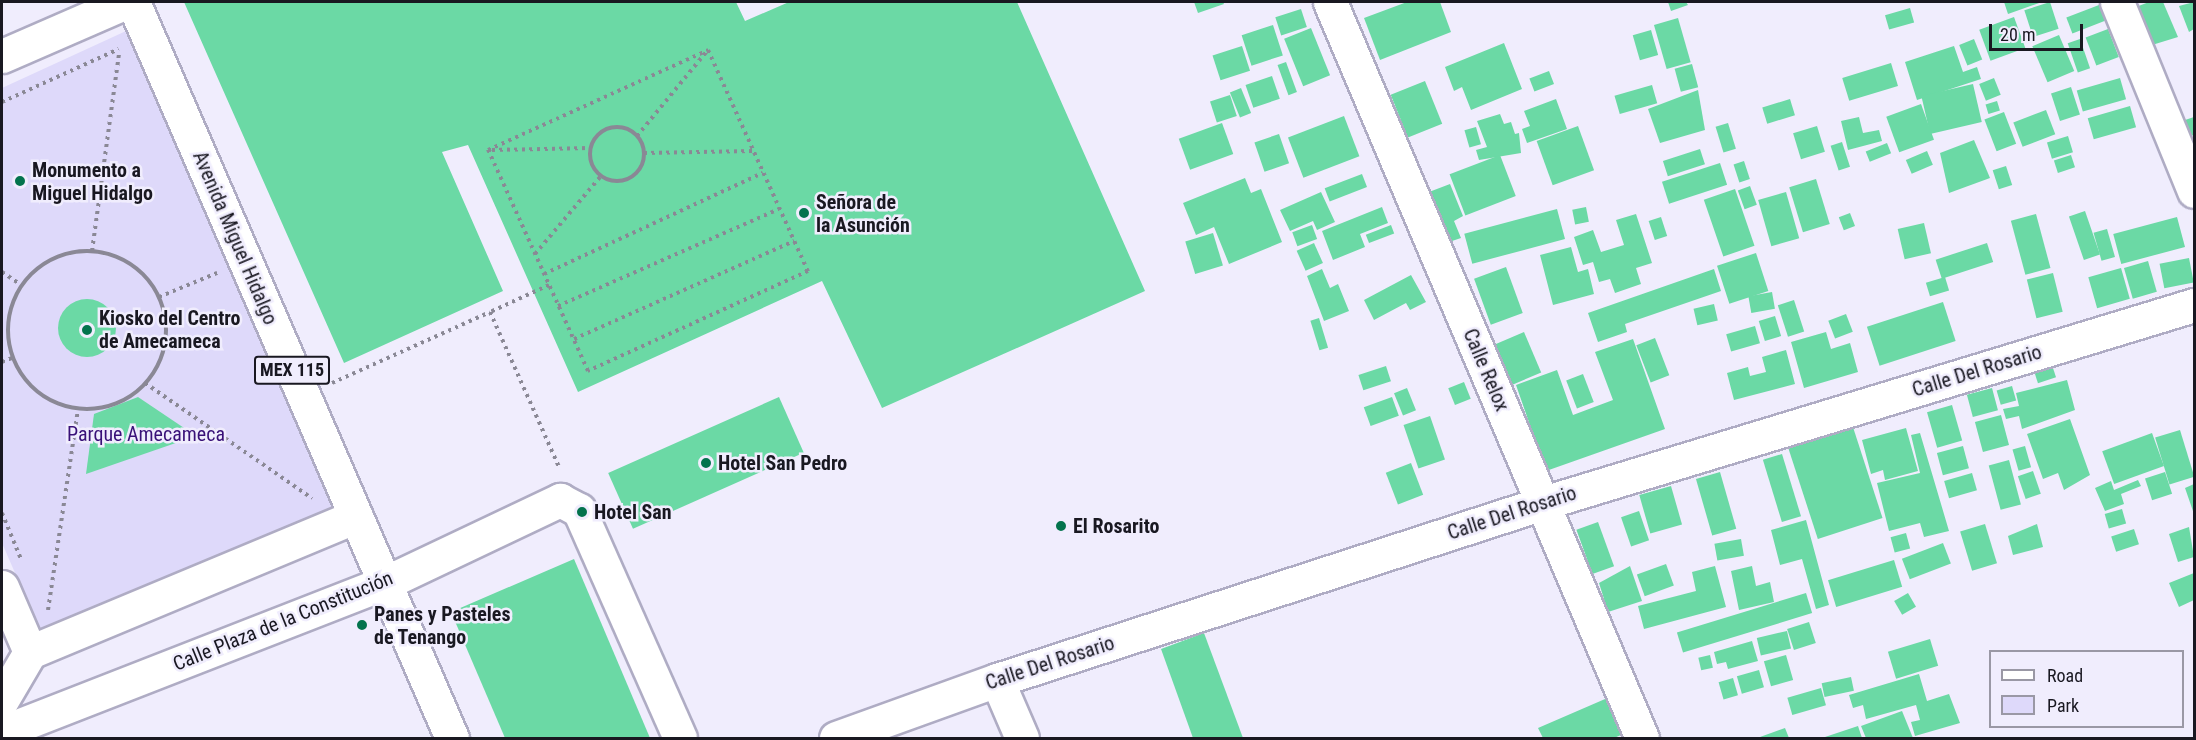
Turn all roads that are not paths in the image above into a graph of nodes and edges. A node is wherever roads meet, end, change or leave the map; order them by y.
1 (126, 2) edge
2 (133, 2) edge
3 (1330, 2) edge
4 (2117, 2) edge
5 (2, 56) edge
6 (2194, 191) edge
7 (2194, 305) edge
8 (1543, 503) junction
9 (356, 516) junction
10 (13, 577) edge
11 (384, 583) junction
12 (30, 652) junction
13 (997, 680) junction
14 (2, 700) edge
15 (2, 732) edge
16 (452, 738) edge
17 (680, 738) edge
18 (836, 738) edge
19 (1022, 738) edge
20 (1642, 738) edge

1 - 5 street
2 - 9 street, Avenida Miguel Hidalgo / MEX 115
3 - 8 street, Calle Relox
4 - 6 street
7 - 8 street, Calle Del Rosario
8 - 13 street, Calle Del Rosario
8 - 20 street, Calle Relox
9 - 11 street, Avenida Miguel Hidalgo / MEX 115
9 - 12 street
10 - 12 street
11 - 15 street, Calle Plaza de la Constitución
11 - 16 street, Avenida Miguel Hidalgo / MEX 115
11 - 17 street, Calle Plaza de la Constitución
12 - 14 street
13 - 18 street, Calle Del Rosario
13 - 19 street

